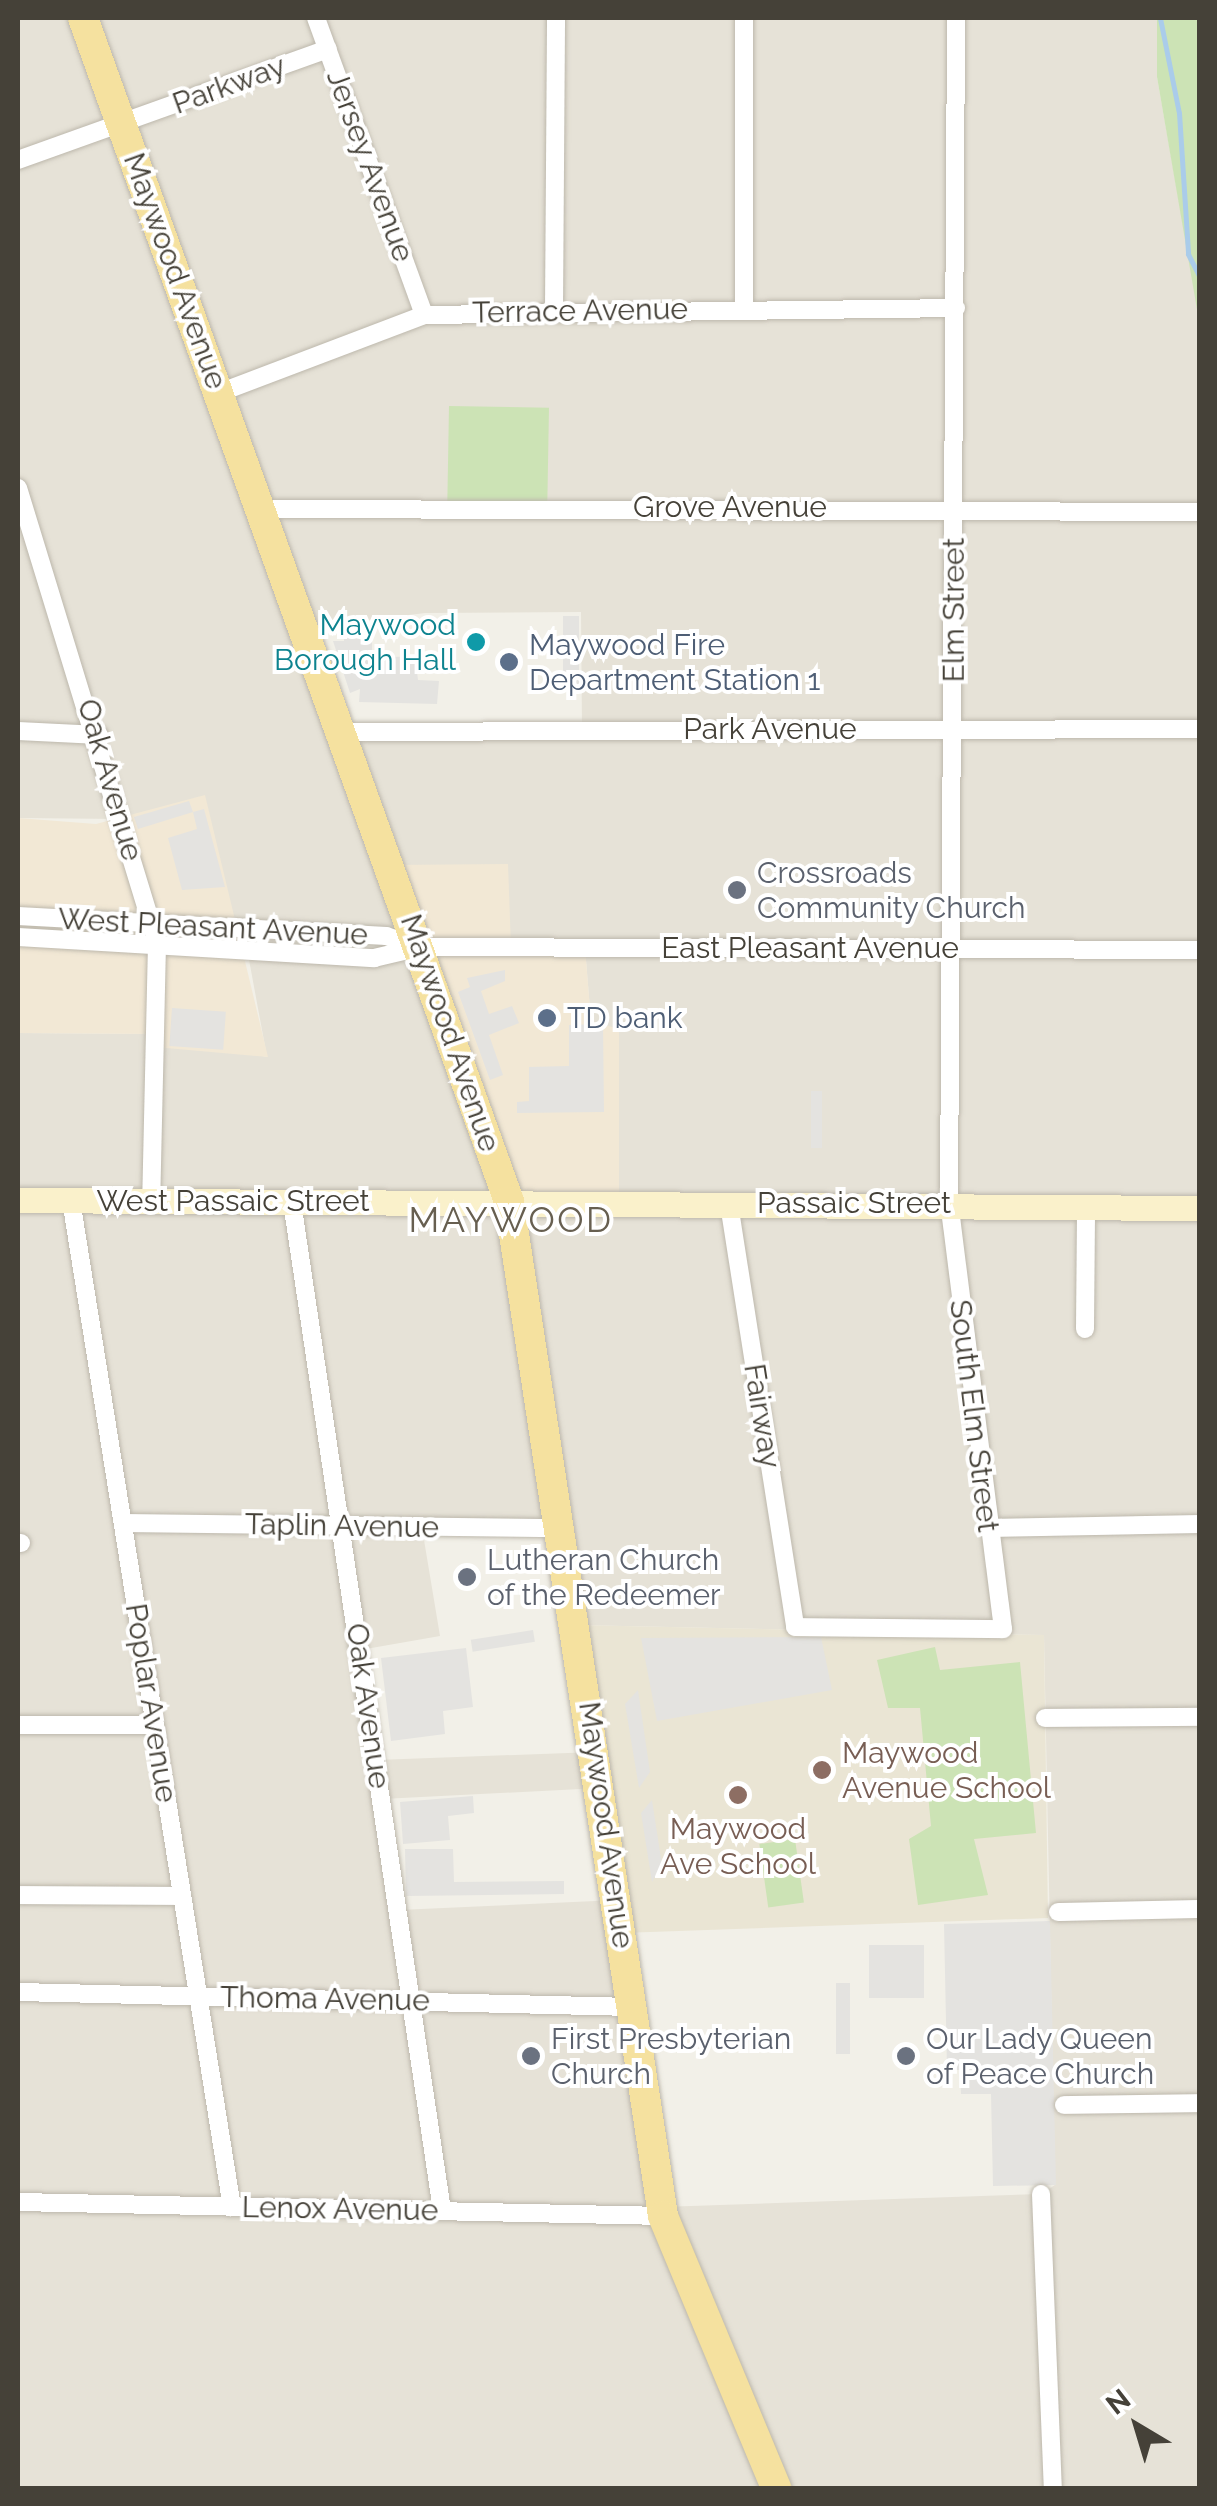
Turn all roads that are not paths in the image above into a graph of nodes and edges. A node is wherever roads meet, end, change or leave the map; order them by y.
1 (83, 18) edge
2 (316, 18) edge
3 (556, 18) edge
4 (744, 18) edge
5 (956, 18) edge
6 (328, 49) junction
7 (121, 123) junction
8 (18, 160) edge
9 (956, 308) junction
10 (744, 309) junction
11 (554, 310) junction
12 (424, 315) junction
13 (219, 393) junction
14 (18, 488) edge
15 (954, 508) junction
16 (260, 510) junction
17 (1200, 512) edge
18 (27, 541) edge
19 (953, 727) junction
20 (1200, 729) edge
21 (18, 730) edge
22 (341, 732) junction
23 (98, 735) junction
24 (18, 916) edge
25 (150, 924) junction
26 (18, 938) edge
27 (157, 944) junction
28 (420, 947) junction
29 (952, 948) junction
30 (1200, 950) edge
31 (18, 1200) edge
32 (71, 1200) junction
33 (151, 1200) junction
34 (509, 1201) junction
35 (292, 1202) junction
36 (949, 1202) junction
37 (729, 1204) junction
38 (1086, 1207) junction
39 (1200, 1208) edge
40 (1084, 1329) dead end
41 (122, 1523) junction
42 (1200, 1524) edge
43 (342, 1526) junction
44 (562, 1528) junction
45 (988, 1528) junction
46 (1003, 1630) joint
47 (1200, 1717) edge
48 (1045, 1718) dead end
49 (18, 1725) edge
50 (155, 1725) junction
51 (18, 1895) edge
52 (182, 1896) junction
53 (1200, 1909) edge
54 (1058, 1912) dead end
55 (18, 1992) edge
56 (198, 1996) junction
57 (412, 2001) junction
58 (632, 2006) junction
59 (1200, 2104) edge
60 (1064, 2105) dead end
61 (1042, 2194) dead end
62 (18, 2202) edge
63 (232, 2206) junction
64 (442, 2211) junction
65 (663, 2216) junction
66 (776, 2488) edge
67 (1053, 2488) edge

1 - 7 main road, Maywood Avenue
2 - 6 street, Jersey Avenue
3 - 11 street
4 - 10 street
5 - 9 street, Elm Street
6 - 7 street, Parkway
6 - 12 street, Jersey Avenue
7 - 8 street, Parkway
7 - 13 main road, Maywood Avenue
9 - 10 street, Terrace Avenue
9 - 15 street, Elm Street
10 - 11 street, Terrace Avenue
11 - 12 street, Terrace Avenue
12 - 13 street, Terrace Avenue
13 - 16 main road, Maywood Avenue
14 - 18 street, Oak Avenue
15 - 16 street, Grove Avenue
15 - 17 street, Grove Avenue
15 - 19 street, Elm Street
16 - 22 main road, Maywood Avenue
18 - 23 street, Oak Avenue
19 - 20 street, Park Avenue
19 - 22 street, Park Avenue
19 - 29 street, Elm Street
21 - 23 street
22 - 28 main road, Maywood Avenue
23 - 25 street, Oak Avenue
24 - 25 street, West Pleasant Avenue
25 - 27 street, Oak Avenue
25 - 28 street, West Pleasant Avenue
26 - 27 street, West Pleasant Avenue
27 - 28 street, West Pleasant Avenue
27 - 33 street, Oak Avenue
28 - 29 street, East Pleasant Avenue
28 - 34 main road, Maywood Avenue
29 - 30 street, East Pleasant Avenue
29 - 36 street, Elm Street
31 - 32 main road, West Passaic Street
32 - 33 main road, West Passaic Street
32 - 41 street, Poplar Avenue
33 - 35 main road, West Passaic Street
34 - 35 main road, West Passaic Street
34 - 37 main road, Passaic Street
34 - 44 main road, Maywood Avenue
35 - 43 street, Oak Avenue
36 - 37 main road, Passaic Street
36 - 38 main road, Passaic Street
36 - 45 street, South Elm Street
37 - 46 street, Fairway
38 - 39 main road, Passaic Street
38 - 40 street
41 - 43 street, Taplin Avenue
41 - 50 street, Poplar Avenue
42 - 45 street
43 - 44 street, Taplin Avenue
43 - 57 street, Oak Avenue
44 - 58 main road, Maywood Avenue
45 - 46 street, South Elm Street
47 - 48 street
49 - 50 street
50 - 52 street, Poplar Avenue
51 - 52 street
52 - 56 street, Poplar Avenue
53 - 54 street
55 - 56 street, Thoma Avenue
56 - 57 street, Thoma Avenue
56 - 63 street, Poplar Avenue
57 - 58 street, Thoma Avenue
57 - 64 street, Oak Avenue
58 - 65 main road, Maywood Avenue
59 - 60 street
61 - 67 street
62 - 63 street, Lenox Avenue
63 - 64 street, Lenox Avenue
64 - 65 street, Lenox Avenue
65 - 66 main road, Maywood Avenue

